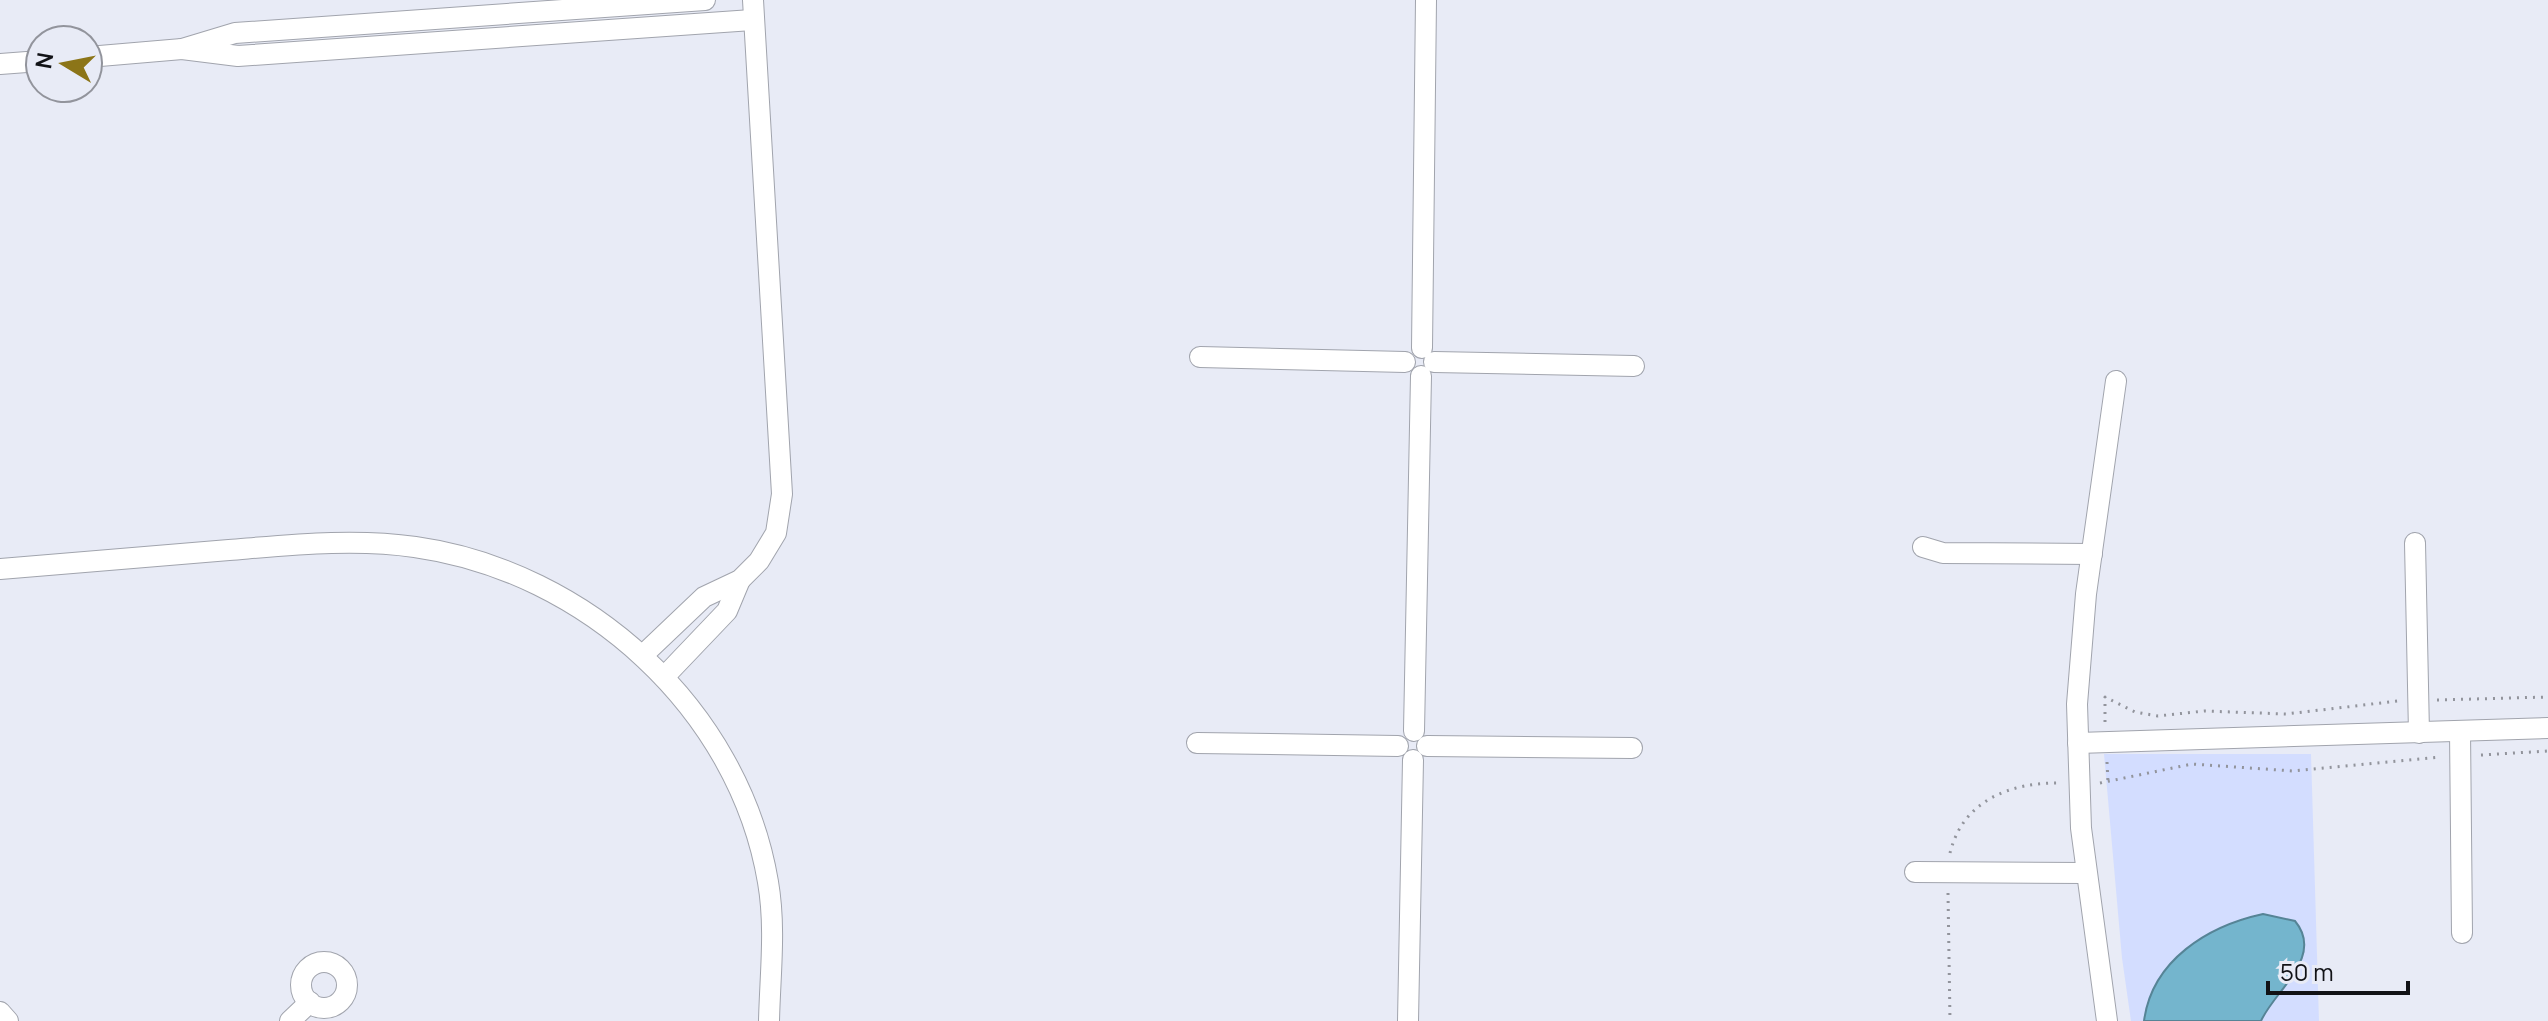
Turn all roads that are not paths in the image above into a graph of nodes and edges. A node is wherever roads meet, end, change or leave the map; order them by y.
1 (705, 0) edge
2 (738, 0) edge
3 (1426, 0) edge
4 (752, 10) edge
5 (182, 49) junction
6 (104, 56) edge
7 (24, 62) edge
8 (0, 64) edge
9 (1200, 357) dead end
10 (1420, 362) junction
11 (1634, 366) dead end
12 (2116, 381) dead end
13 (2415, 543) dead end
14 (1923, 547) dead end
15 (2092, 554) junction
16 (0, 569) edge
17 (740, 580) junction
18 (643, 655) junction
19 (665, 676) junction
20 (2548, 728) edge
21 (2460, 731) junction
22 (2419, 733) junction
23 (1197, 743) dead end
24 (2078, 743) junction
25 (1413, 746) junction
26 (1632, 748) dead end
27 (1915, 872) dead end
28 (2085, 873) junction
29 (2462, 933) dead end
30 (310, 1002) dead end
31 (0, 1012) edge
32 (8, 1021) edge
33 (290, 1021) edge
34 (769, 1021) edge
35 (1408, 1021) edge
36 (2107, 1021) edge

1 - 5 street
2 - 4 street
3 - 10 street
4 - 5 street
4 - 17 street
5 - 6 street
7 - 8 street
9 - 10 street
10 - 11 street
10 - 25 street
12 - 15 street
13 - 22 street
14 - 15 street
15 - 24 street
16 - 18 street
17 - 18 street
17 - 19 street
18 - 19 street
19 - 34 street
20 - 21 street
21 - 22 street
21 - 29 street
22 - 24 street
23 - 25 street
24 - 28 street
25 - 26 street
25 - 35 street
27 - 28 street
28 - 36 street
30 - 33 street
31 - 32 street

